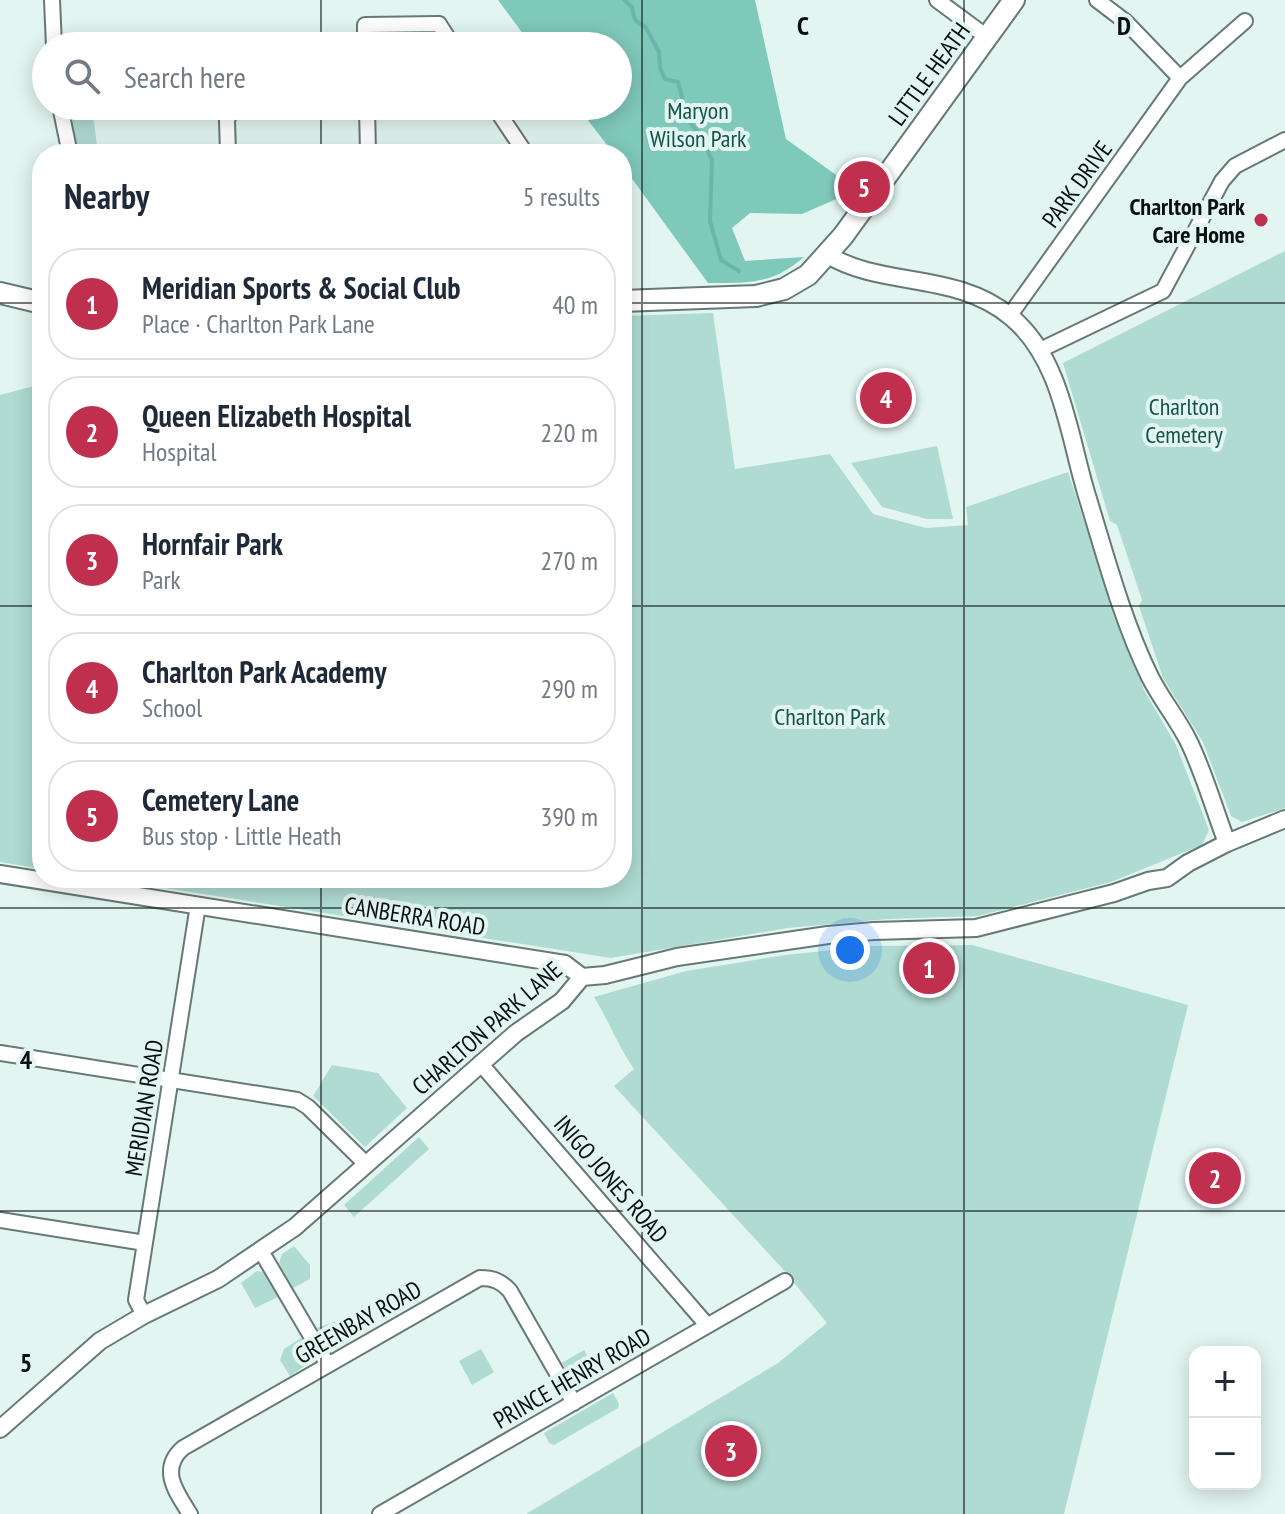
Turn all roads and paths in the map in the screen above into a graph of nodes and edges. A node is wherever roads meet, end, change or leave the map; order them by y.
1 (52, 0) edge
2 (937, 0) edge
3 (1014, 0) edge
4 (1097, 0) edge
5 (1245, 21) dead end
6 (53, 32) edge
7 (365, 32) edge
8 (444, 32) edge
9 (987, 37) junction
10 (1180, 78) junction
11 (63, 120) edge
12 (227, 120) edge
13 (367, 120) edge
14 (503, 120) edge
15 (1285, 140) edge
16 (68, 144) edge
17 (228, 144) edge
18 (368, 144) edge
19 (519, 144) edge
20 (828, 255) junction
21 (0, 293) edge
22 (32, 301) edge
23 (632, 301) edge
24 (1010, 315) junction
25 (1040, 350) junction
26 (1285, 819) edge
27 (1227, 843) junction
28 (0, 874) edge
29 (32, 879) edge
30 (89, 888) edge
31 (198, 905) junction
32 (582, 977) junction
33 (0, 1053) edge
34 (480, 1063) junction
35 (171, 1080) junction
36 (367, 1165) junction
37 (0, 1220) edge
38 (145, 1243) junction
39 (261, 1251) junction
40 (785, 1281) dead end
41 (144, 1315) junction
42 (707, 1325) junction
43 (328, 1365) junction
44 (574, 1403) junction
45 (0, 1429) edge
46 (190, 1514) edge
47 (380, 1514) edge

1 - 6 street
2 - 9 street
3 - 9 main road, LITTLE HEATH
4 - 10 street
5 - 10 street, PARK DRIVE
7 - 8 street
9 - 20 main road, LITTLE HEATH
10 - 24 street, PARK DRIVE
11 - 16 street
12 - 17 street
13 - 18 street
14 - 19 street
15 - 25 street
20 - 23 main road, LITTLE HEATH
20 - 24 street
21 - 22 main road
24 - 25 street
25 - 27 street
26 - 27 street, CHARLTON PARK LANE
27 - 32 street, CHARLTON PARK LANE
28 - 29 street, CANBERRA ROAD
30 - 31 street, CANBERRA ROAD
31 - 32 street, CANBERRA ROAD
31 - 35 street, MERIDIAN ROAD
32 - 34 street, CHARLTON PARK LANE
33 - 35 street
34 - 36 street, CHARLTON PARK LANE
34 - 42 street, INIGO JONES ROAD
35 - 36 street
35 - 38 street, MERIDIAN ROAD
36 - 39 street, CHARLTON PARK LANE
37 - 38 street
38 - 41 street, MERIDIAN ROAD
39 - 41 street, CHARLTON PARK LANE
39 - 43 street
40 - 42 street, PRINCE HENRY ROAD
41 - 45 street, CHARLTON PARK LANE
42 - 44 street, PRINCE HENRY ROAD
43 - 44 street, GREENBAY ROAD
43 - 46 street, GREENBAY ROAD
44 - 47 street, PRINCE HENRY ROAD

